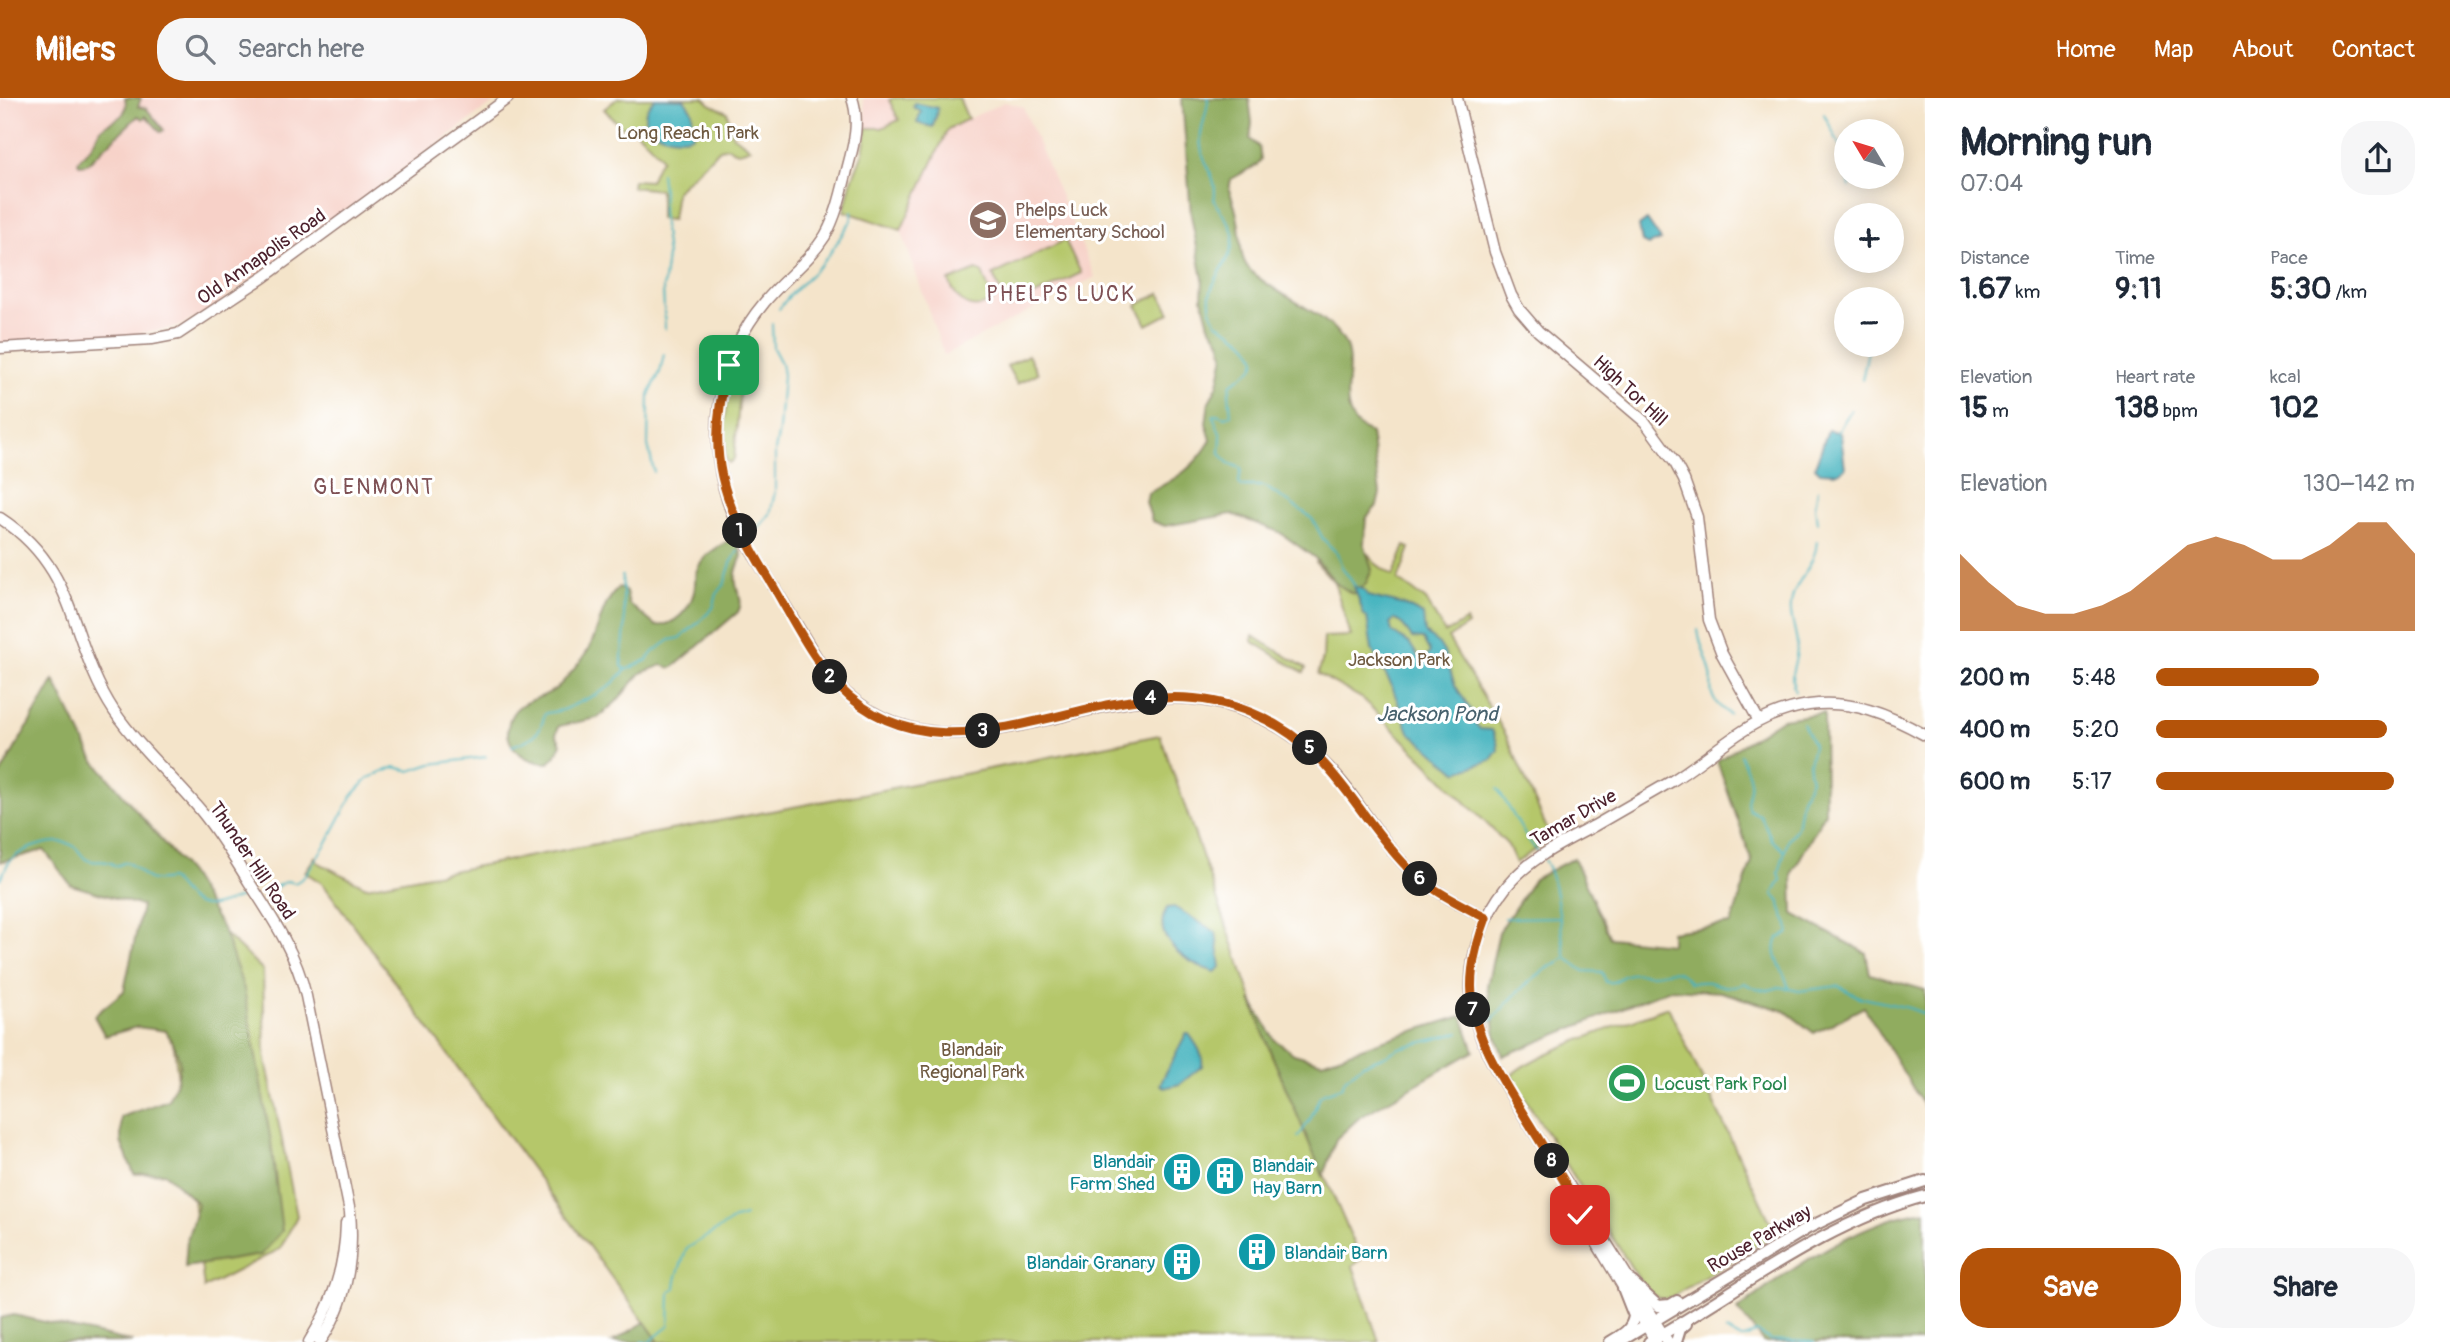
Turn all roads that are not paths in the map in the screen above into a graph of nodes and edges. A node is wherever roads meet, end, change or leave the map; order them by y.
1 (508, 98) edge
2 (852, 98) edge
3 (1457, 98) edge
4 (0, 348) edge
5 (0, 518) edge
6 (1759, 721) junction
7 (1925, 735) edge
8 (1486, 918) junction
9 (1925, 1181) edge
10 (345, 1195) junction
11 (1925, 1196) edge
12 (1764, 1273) junction
13 (1732, 1274) junction
14 (1628, 1285) junction
15 (1650, 1323) junction
16 (1658, 1340) edge
17 (309, 1342) edge
18 (320, 1342) edge
19 (1610, 1342) edge
20 (1619, 1342) edge
21 (1676, 1342) edge

1 - 4 street, Old Annapolis Road
2 - 8 street
3 - 6 street, High Tor Hill
5 - 10 street, Thunder Hill Road
6 - 7 street, Tamar Drive
6 - 8 street, Tamar Drive
8 - 14 street, Tamar Drive
9 - 13 main road, Rouse Parkway
10 - 17 street, Thunder Hill Road
10 - 18 street, Thunder Hill Road
11 - 12 main road, Rouse Parkway
12 - 16 main road, Rouse Parkway
12 - 21 main road
13 - 14 main road
13 - 15 main road, Rouse Parkway
14 - 15 street, Tamar Drive
14 - 19 main road
15 - 16 street, Tamar Drive
15 - 20 main road, Rouse Parkway

